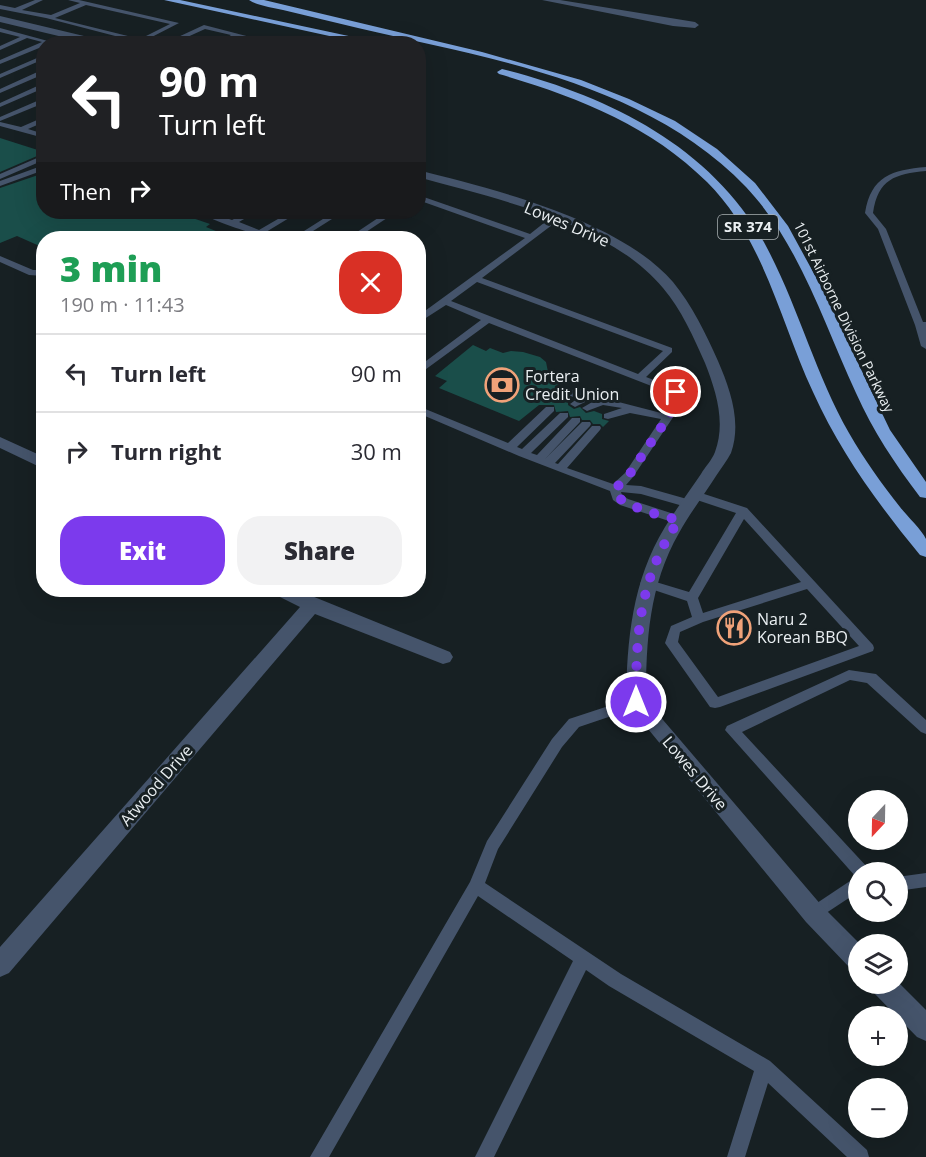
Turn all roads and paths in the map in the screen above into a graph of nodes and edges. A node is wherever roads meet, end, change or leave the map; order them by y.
1 (40, 0) edge
2 (71, 0) edge
3 (168, 0) edge
4 (209, 0) edge
5 (254, 0) edge
6 (546, 0) edge
7 (86, 3) junction
8 (325, 6) dead end
9 (0, 7) edge
10 (16, 10) junction
11 (51, 18) junction
12 (0, 19) edge
13 (33, 25) junction
14 (696, 25) dead end
15 (86, 27) junction
16 (0, 30) edge
17 (9, 32) junction
18 (68, 34) junction
19 (234, 34) junction
20 (0, 36) edge
21 (27, 36) junction
22 (75, 36) edge
23 (121, 36) edge
24 (151, 36) edge
25 (184, 36) edge
26 (230, 36) edge
27 (231, 36) edge
28 (241, 36) edge
29 (343, 36) edge
30 (355, 36) edge
31 (402, 36) edge
32 (36, 39) edge
33 (426, 42) edge
34 (36, 47) edge
35 (0, 48) edge
36 (431, 54) dead end
37 (36, 60) edge
38 (0, 62) edge
39 (537, 69) junction
40 (36, 75) edge
41 (0, 76) edge
42 (36, 89) edge
43 (0, 91) edge
44 (36, 104) edge
45 (0, 105) edge
46 (0, 121) edge
47 (36, 123) edge
48 (23, 129) junction
49 (36, 133) edge
50 (36, 161) edge
51 (926, 169) edge
52 (36, 170) edge
53 (426, 176) edge
54 (0, 177) edge
55 (0, 184) edge
56 (426, 200) edge
57 (557, 217) junction
58 (221, 219) edge
59 (239, 219) edge
60 (283, 219) edge
61 (328, 219) edge
62 (381, 219) edge
63 (232, 223) junction
64 (254, 231) edge
65 (262, 231) edge
66 (308, 231) edge
67 (363, 231) edge
68 (531, 237) junction
69 (0, 259) edge
70 (36, 273) edge
71 (477, 279) junction
72 (445, 302) junction
73 (426, 315) edge
74 (488, 319) junction
75 (923, 325) edge
76 (926, 346) edge
77 (426, 366) edge
78 (640, 377) junction
79 (597, 396) junction
80 (618, 403) junction
81 (587, 408) dead end
82 (634, 409) junction
83 (426, 412) edge
84 (603, 415) dead end
85 (668, 418) junction
86 (0, 442) edge
87 (512, 449) junction
88 (36, 460) edge
89 (543, 462) junction
90 (560, 469) junction
91 (615, 489) junction
92 (926, 493) edge
93 (693, 499) junction
94 (743, 511) junction
95 (679, 520) junction
96 (926, 550) edge
97 (646, 584) junction
98 (808, 584) junction
99 (296, 597) edge
100 (692, 598) junction
101 (312, 605) junction
102 (699, 619) junction
103 (444, 657) dead end
104 (636, 702) junction
105 (926, 728) edge
106 (853, 862) edge
107 (926, 880) edge
108 (908, 882) edge
109 (476, 886) junction
110 (848, 890) edge
111 (814, 914) junction
112 (848, 949) edge
113 (583, 958) junction
114 (0, 965) edge
115 (893, 994) edge
116 (926, 1028) edge
117 (764, 1066) junction
118 (319, 1157) edge
119 (484, 1157) edge
120 (736, 1157) edge
121 (860, 1157) edge

1 - 10 lane
2 - 7 lane
3 - 29 highway
4 - 30 highway
5 - 31 highway, 101st Airborne Division Parkway / SR 374
6 - 14 street
7 - 11 lane
7 - 24 lane
8 - 39 highway
9 - 10 lane
10 - 11 lane
11 - 13 lane
11 - 15 lane
12 - 13 street
13 - 18 street
15 - 18 lane
15 - 23 lane
16 - 17 lane
17 - 20 lane
17 - 21 lane
18 - 22 street
19 - 25 lane
19 - 26 lane
19 - 27 lane
19 - 28 lane
21 - 32 lane
21 - 35 lane
33 - 39 highway, 101st Airborne Division Parkway / SR 374
34 - 38 lane
36 - 96 highway, SR 374
37 - 41 lane
39 - 92 highway, 101st Airborne Division Parkway / SR 374
40 - 43 lane
42 - 45 lane
44 - 46 lane
46 - 48 lane
47 - 48 lane
48 - 49 lane
50 - 54 lane
51 - 75 lane
52 - 55 lane
53 - 57 street, Lowes Drive
56 - 68 lane
57 - 68 lane
57 - 93 street, Lowes Drive
58 - 63 lane
59 - 63 lane
60 - 65 lane
61 - 66 lane
62 - 67 lane
63 - 64 lane
68 - 71 lane
69 - 70 lane
71 - 72 lane
71 - 78 lane
72 - 73 lane
72 - 74 lane
74 - 77 lane
74 - 78 lane
75 - 76 lane
78 - 85 lane
79 - 79 lane
79 - 80 lane
80 - 81 lane
80 - 82 lane
82 - 84 lane
82 - 85 lane
83 - 87 lane
85 - 91 lane
86 - 88 street
87 - 87 lane
87 - 89 lane
89 - 90 lane
89 - 90 lane
90 - 91 lane
91 - 93 lane
91 - 95 lane
93 - 94 lane
93 - 95 street, Lowes Drive
94 - 98 lane
94 - 100 lane
95 - 97 street, Lowes Drive
97 - 100 lane
97 - 104 street, Lowes Drive
98 - 102 lane
98 - 102 lane
99 - 101 street
100 - 102 lane
101 - 103 street
101 - 114 street, Atwood Drive
104 - 109 lane
104 - 111 street, Lowes Drive
105 - 106 lane
107 - 108 lane
109 - 113 lane
109 - 118 lane
110 - 111 lane
111 - 112 street, Lowes Drive
113 - 117 lane
113 - 119 lane
115 - 116 street
117 - 120 lane
117 - 121 lane

